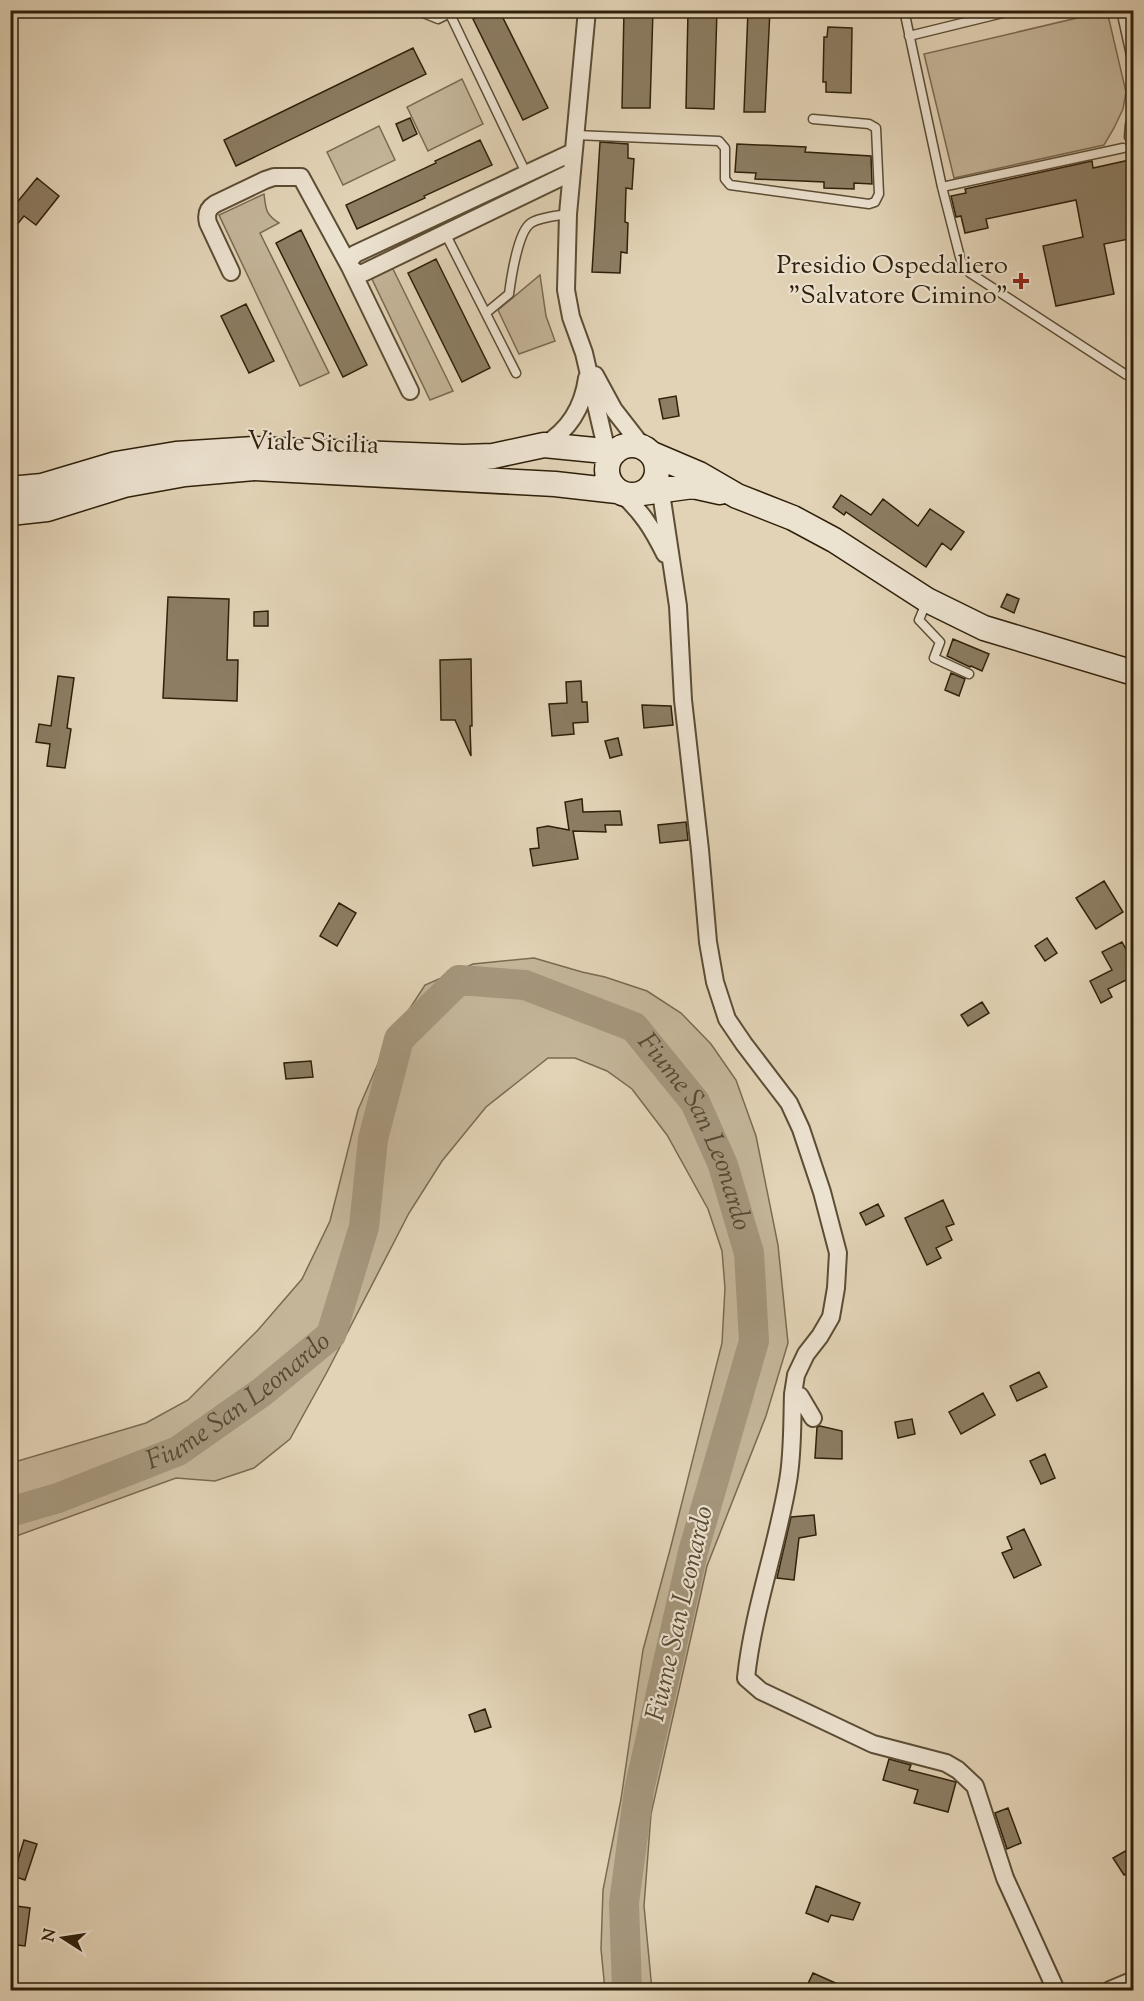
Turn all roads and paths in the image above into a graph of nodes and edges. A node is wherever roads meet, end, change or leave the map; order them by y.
1 (416, 10) edge
2 (589, 10) edge
3 (904, 10) edge
4 (1015, 10) edge
5 (1121, 10) edge
6 (449, 12) edge
7 (909, 36) junction
8 (1134, 69) edge
9 (1134, 112) edge
10 (813, 119) dead end
11 (1129, 137) dead end
12 (574, 143) junction
13 (1123, 148) dead end
14 (572, 172) junction
15 (526, 173) junction
16 (942, 187) junction
17 (568, 214) junction
18 (446, 233) junction
19 (350, 267) junction
20 (231, 272) dead end
21 (486, 314) junction
22 (584, 353) junction
23 (588, 371) junction
24 (516, 373) dead end
25 (1134, 378) edge
26 (410, 391) dead end
27 (544, 445) junction
28 (610, 456) junction
29 (642, 477) junction
30 (10, 489) edge
31 (737, 496) junction
32 (10, 513) edge
33 (672, 567) junction
34 (927, 600) junction
35 (1134, 673) edge
36 (969, 674) dead end
37 (793, 1394) junction
38 (813, 1419) dead end
39 (1134, 1980) edge
40 (1056, 1990) edge
41 (1110, 1990) edge

1 - 6 lane
2 - 12 street
3 - 7 lane
4 - 7 lane
5 - 8 lane
6 - 15 lane
7 - 16 lane
9 - 11 lane
10 - 12 lane
12 - 14 street
12 - 15 street
13 - 16 lane
14 - 17 street
14 - 18 street
15 - 19 street
16 - 25 lane
17 - 21 lane
17 - 22 street
18 - 19 street
18 - 21 lane
19 - 20 street
19 - 26 street
21 - 24 lane
22 - 23 street
22 - 29 street
23 - 27 street
23 - 28 street
27 - 28 main road, Viale Sicilia
27 - 30 main road, Viale Sicilia
28 - 29 main road, Viale Sicilia
28 - 29 main road
29 - 31 main road
29 - 31 main road
29 - 32 main road, Viale Sicilia
29 - 33 street
29 - 33 street
31 - 34 main road
33 - 37 street
34 - 35 main road
34 - 36 lane
37 - 38 street
37 - 40 street
39 - 41 street

